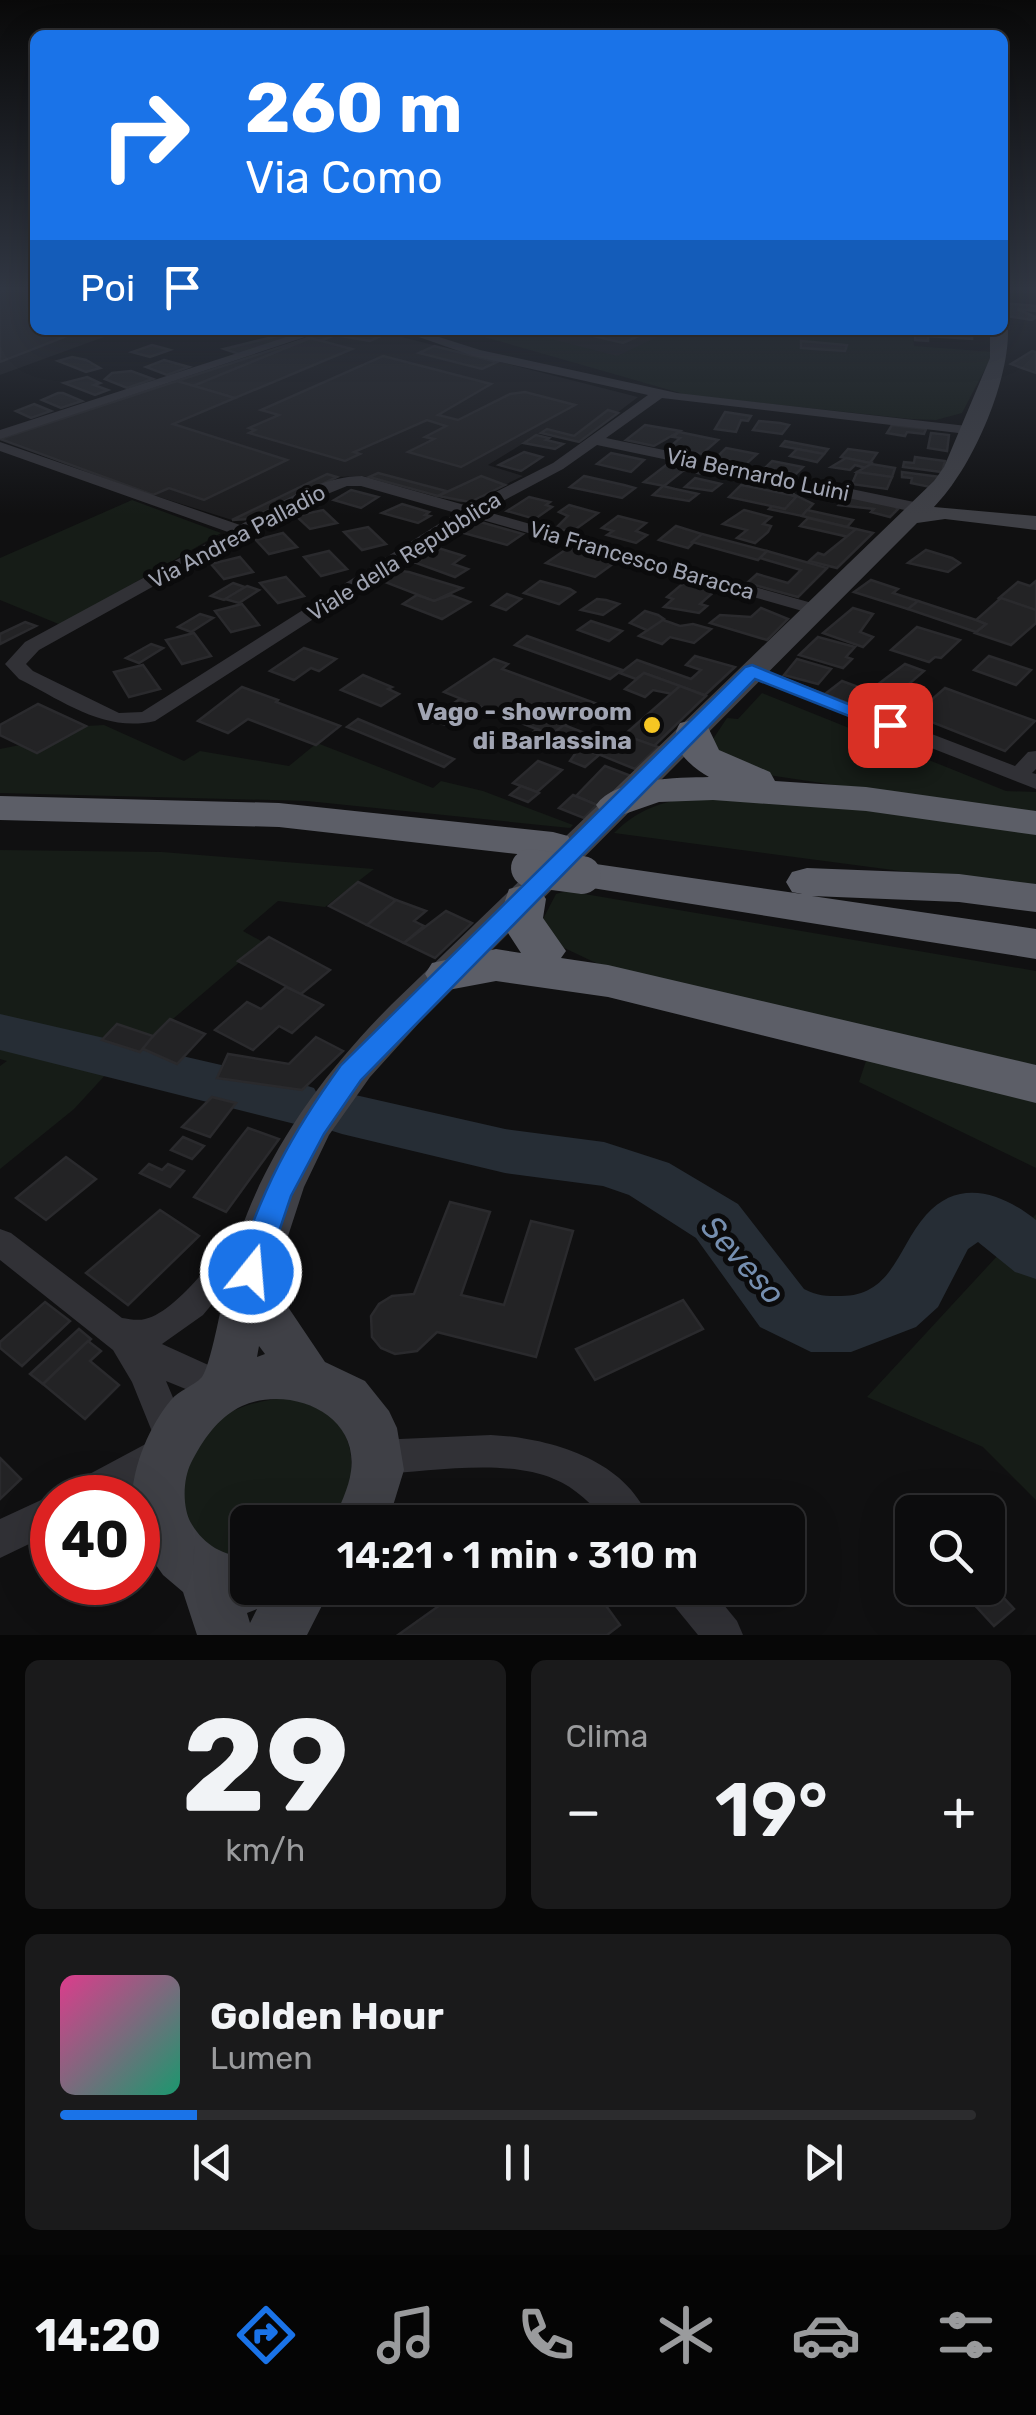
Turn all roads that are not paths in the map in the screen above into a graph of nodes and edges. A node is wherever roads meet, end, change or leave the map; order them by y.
1 (222, 362) edge
2 (518, 362) edge
3 (997, 362) edge
4 (658, 394) junction
5 (966, 430) junction
6 (0, 435) edge
7 (596, 440) junction
8 (0, 446) edge
9 (926, 502) junction
10 (959, 510) junction
11 (471, 511) junction
12 (1036, 524) edge
13 (242, 531) junction
14 (814, 609) junction
15 (17, 658) joint
16 (752, 671) junction
17 (1036, 756) edge
18 (685, 760) junction
19 (1027, 778) edge
20 (616, 805) junction
21 (0, 808) edge
22 (1036, 823) edge
23 (0, 831) edge
24 (805, 896) junction
25 (1036, 898) edge
26 (524, 913) junction
27 (1036, 916) edge
28 (1036, 944) edge
29 (1036, 963) edge
30 (1036, 1084) edge
31 (269, 1213) junction
32 (0, 1242) edge
33 (251, 1272) junction
34 (120, 1335) junction
35 (306, 1376) junction
36 (225, 1389) junction
37 (170, 1445) junction
38 (378, 1457) junction
39 (120, 1475) edge
40 (368, 1505) edge
41 (619, 1505) edge
42 (30, 1526) edge
43 (0, 1539) edge
44 (191, 1560) edge
45 (293, 1605) edge
46 (699, 1605) edge
47 (226, 1635) edge
48 (274, 1635) edge
49 (723, 1635) edge

1 - 6 street
2 - 4 street
3 - 5 street
4 - 5 street
4 - 7 street, Viale della Repubblica
5 - 9 street
7 - 9 street, Via Bernardo Luini
7 - 11 street, Viale della Repubblica
8 - 13 street
9 - 10 street
9 - 10 street
9 - 14 street
10 - 12 street
11 - 13 street, Via Andrea Palladio
11 - 14 street, Via Francesco Baracca
11 - 15 street, Viale della Repubblica
13 - 15 street, Via Andrea Palladio
14 - 16 street
16 - 18 street
16 - 19 street
17 - 19 street
18 - 20 street
18 - 20 highway
18 - 22 highway
20 - 26 street
21 - 26 highway
23 - 26 highway
24 - 25 highway
24 - 26 highway
24 - 27 highway
24 - 28 highway
24 - 29 highway
26 - 30 highway
26 - 31 street
31 - 33 street
31 - 34 street
32 - 34 street
33 - 35 street
33 - 36 street
34 - 36 street
34 - 37 street
35 - 36 street
35 - 38 street
36 - 37 street
37 - 39 street
37 - 44 street
38 - 40 street
38 - 41 street
42 - 43 street
44 - 47 street
45 - 48 street
46 - 49 street

